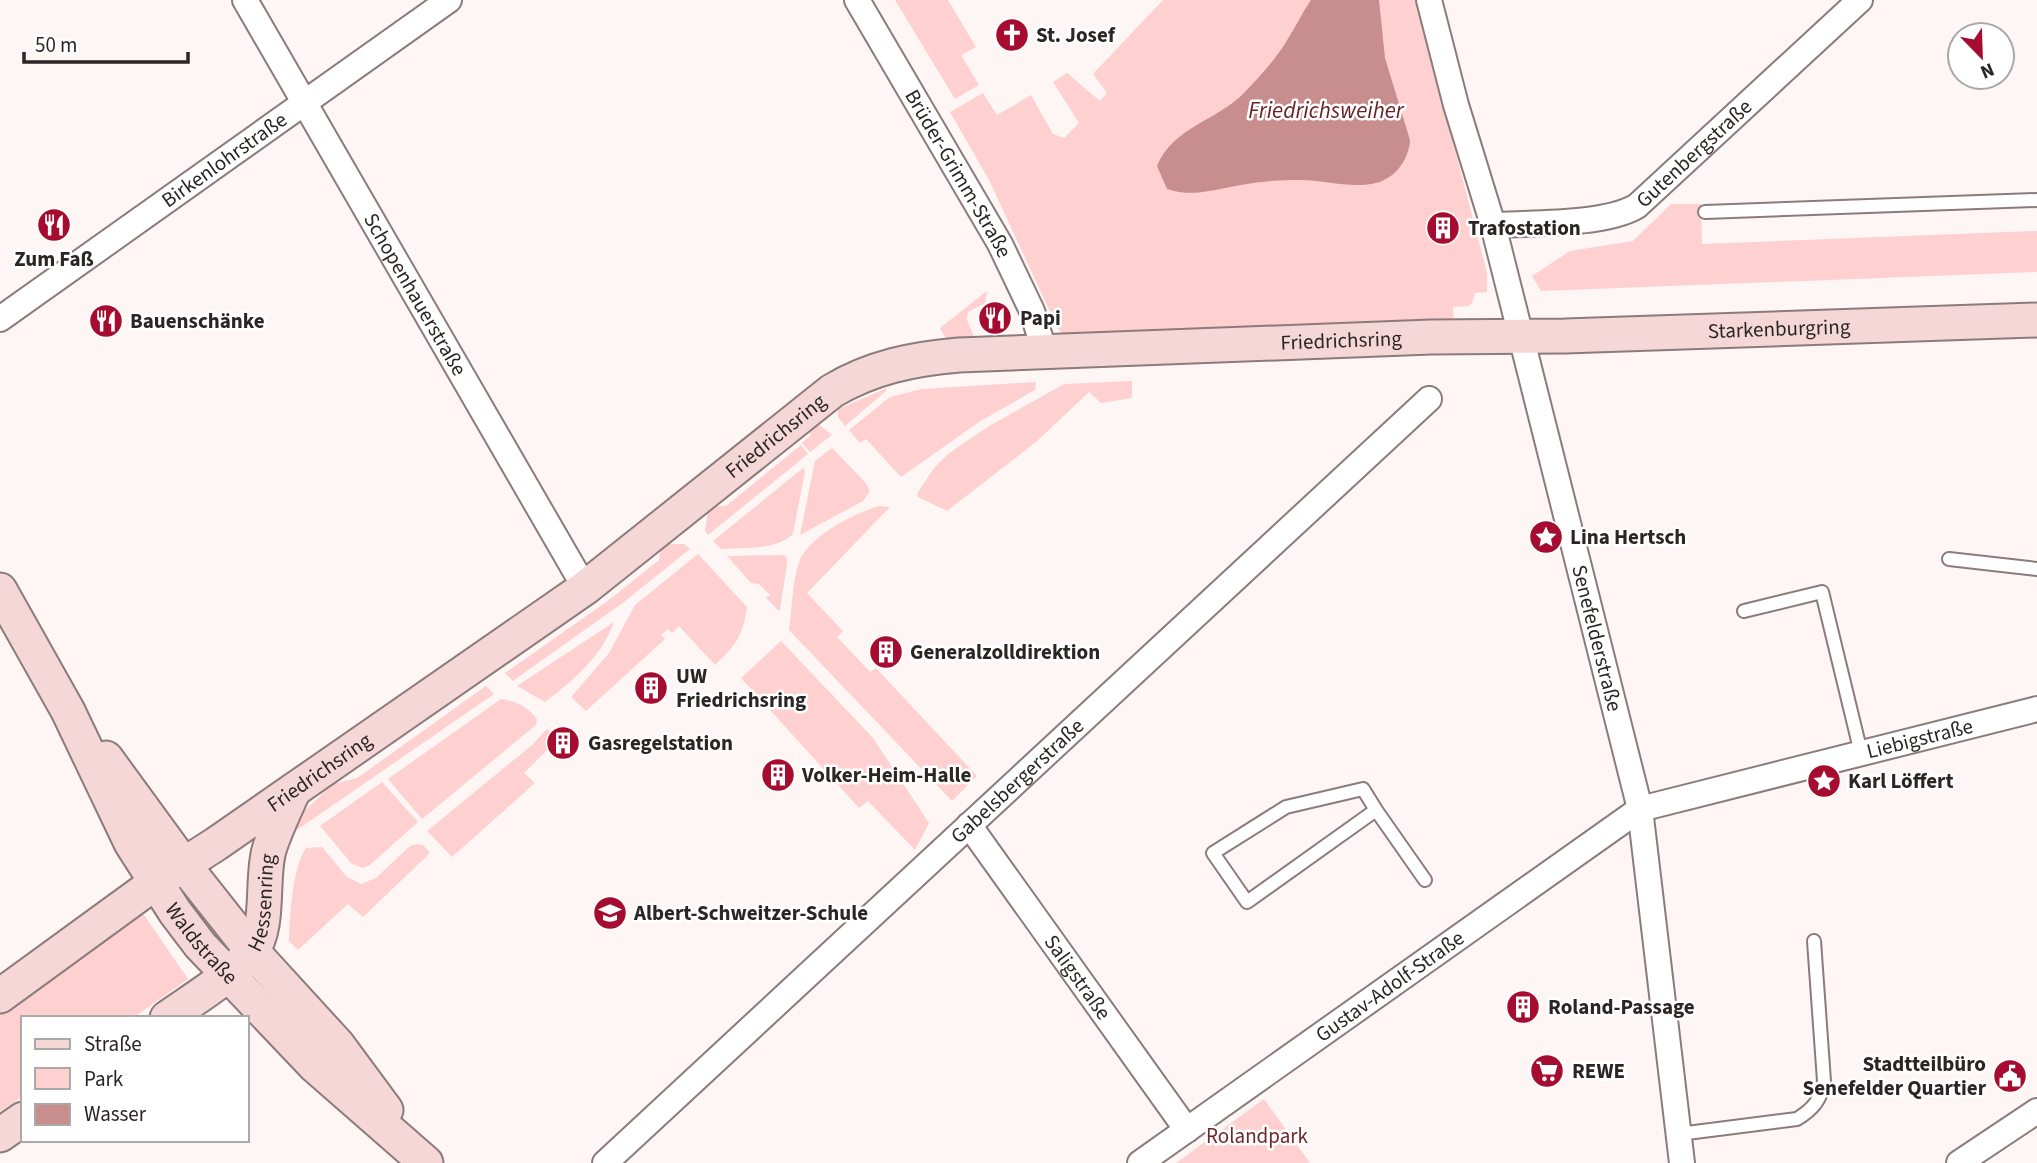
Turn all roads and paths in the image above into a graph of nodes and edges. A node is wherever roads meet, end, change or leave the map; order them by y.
1 (244, 0) edge
2 (449, 0) edge
3 (857, 0) edge
4 (1429, 0) edge
5 (1860, 0) edge
6 (305, 102) junction
7 (2037, 200) edge
8 (1704, 212) dead end
9 (1493, 225) junction
10 (0, 319) edge
11 (2037, 320) edge
12 (1519, 337) junction
13 (1045, 353) junction
14 (1429, 399) dead end
15 (1949, 559) dead end
16 (2037, 569) edge
17 (585, 588) junction
18 (0, 590) edge
19 (1744, 611) dead end
20 (2037, 709) edge
21 (68, 712) junction
22 (1861, 754) junction
23 (294, 790) junction
24 (1640, 809) junction
25 (1376, 810) junction
26 (969, 825) junction
27 (184, 865) junction
28 (1425, 880) dead end
29 (155, 883) junction
30 (1814, 941) dead end
31 (252, 951) junction
32 (226, 974) junction
33 (0, 996) edge
34 (170, 1016) edge
35 (2037, 1111) edge
36 (21, 1120) edge
37 (1187, 1130) junction
38 (1679, 1133) junction
39 (0, 1135) edge
40 (424, 1161) edge
41 (605, 1163) edge
42 (1140, 1163) edge
43 (1682, 1163) edge
44 (1959, 1163) edge

1 - 6 street, Schopenhauerstraße
2 - 6 street, Birkenlohrstraße
3 - 13 street, Brüder-Grimm-Straße
4 - 9 street, Senefelderstraße
5 - 9 street, Gutenbergstraße
6 - 10 street, Birkenlohrstraße
6 - 17 street, Schopenhauerstraße
7 - 8 lane
9 - 12 street, Senefelderstraße
11 - 12 street, Starkenburgring
12 - 13 street, Friedrichsring
12 - 24 street, Senefelderstraße
13 - 17 street, Friedrichsring
14 - 26 street, Gabelsbergerstraße
15 - 16 lane
17 - 23 street, Friedrichsring
18 - 21 street, Waldstraße
19 - 22 lane
20 - 22 street, Liebigstraße
21 - 27 street, Waldstraße
21 - 29 street, Waldstraße
22 - 24 street, Liebigstraße
23 - 27 street, Friedrichsring
23 - 31 street, Hessenring
24 - 37 street, Gustav-Adolf-Straße
24 - 38 street, Senefelderstraße
25 - 25 lane
25 - 28 lane
26 - 37 street, Saligstraße
26 - 41 street, Gabelsbergerstraße
27 - 29 street, Friedrichsring
27 - 31 street, Waldstraße
29 - 32 street, Waldstraße
29 - 33 street
30 - 38 lane
31 - 32 street, Hessenring
31 - 40 street, Waldstraße
32 - 34 street, Hessenring
32 - 40 street, Waldstraße
35 - 44 street
36 - 39 street
37 - 42 street, Gustav-Adolf-Straße
38 - 43 street, Senefelderstraße

